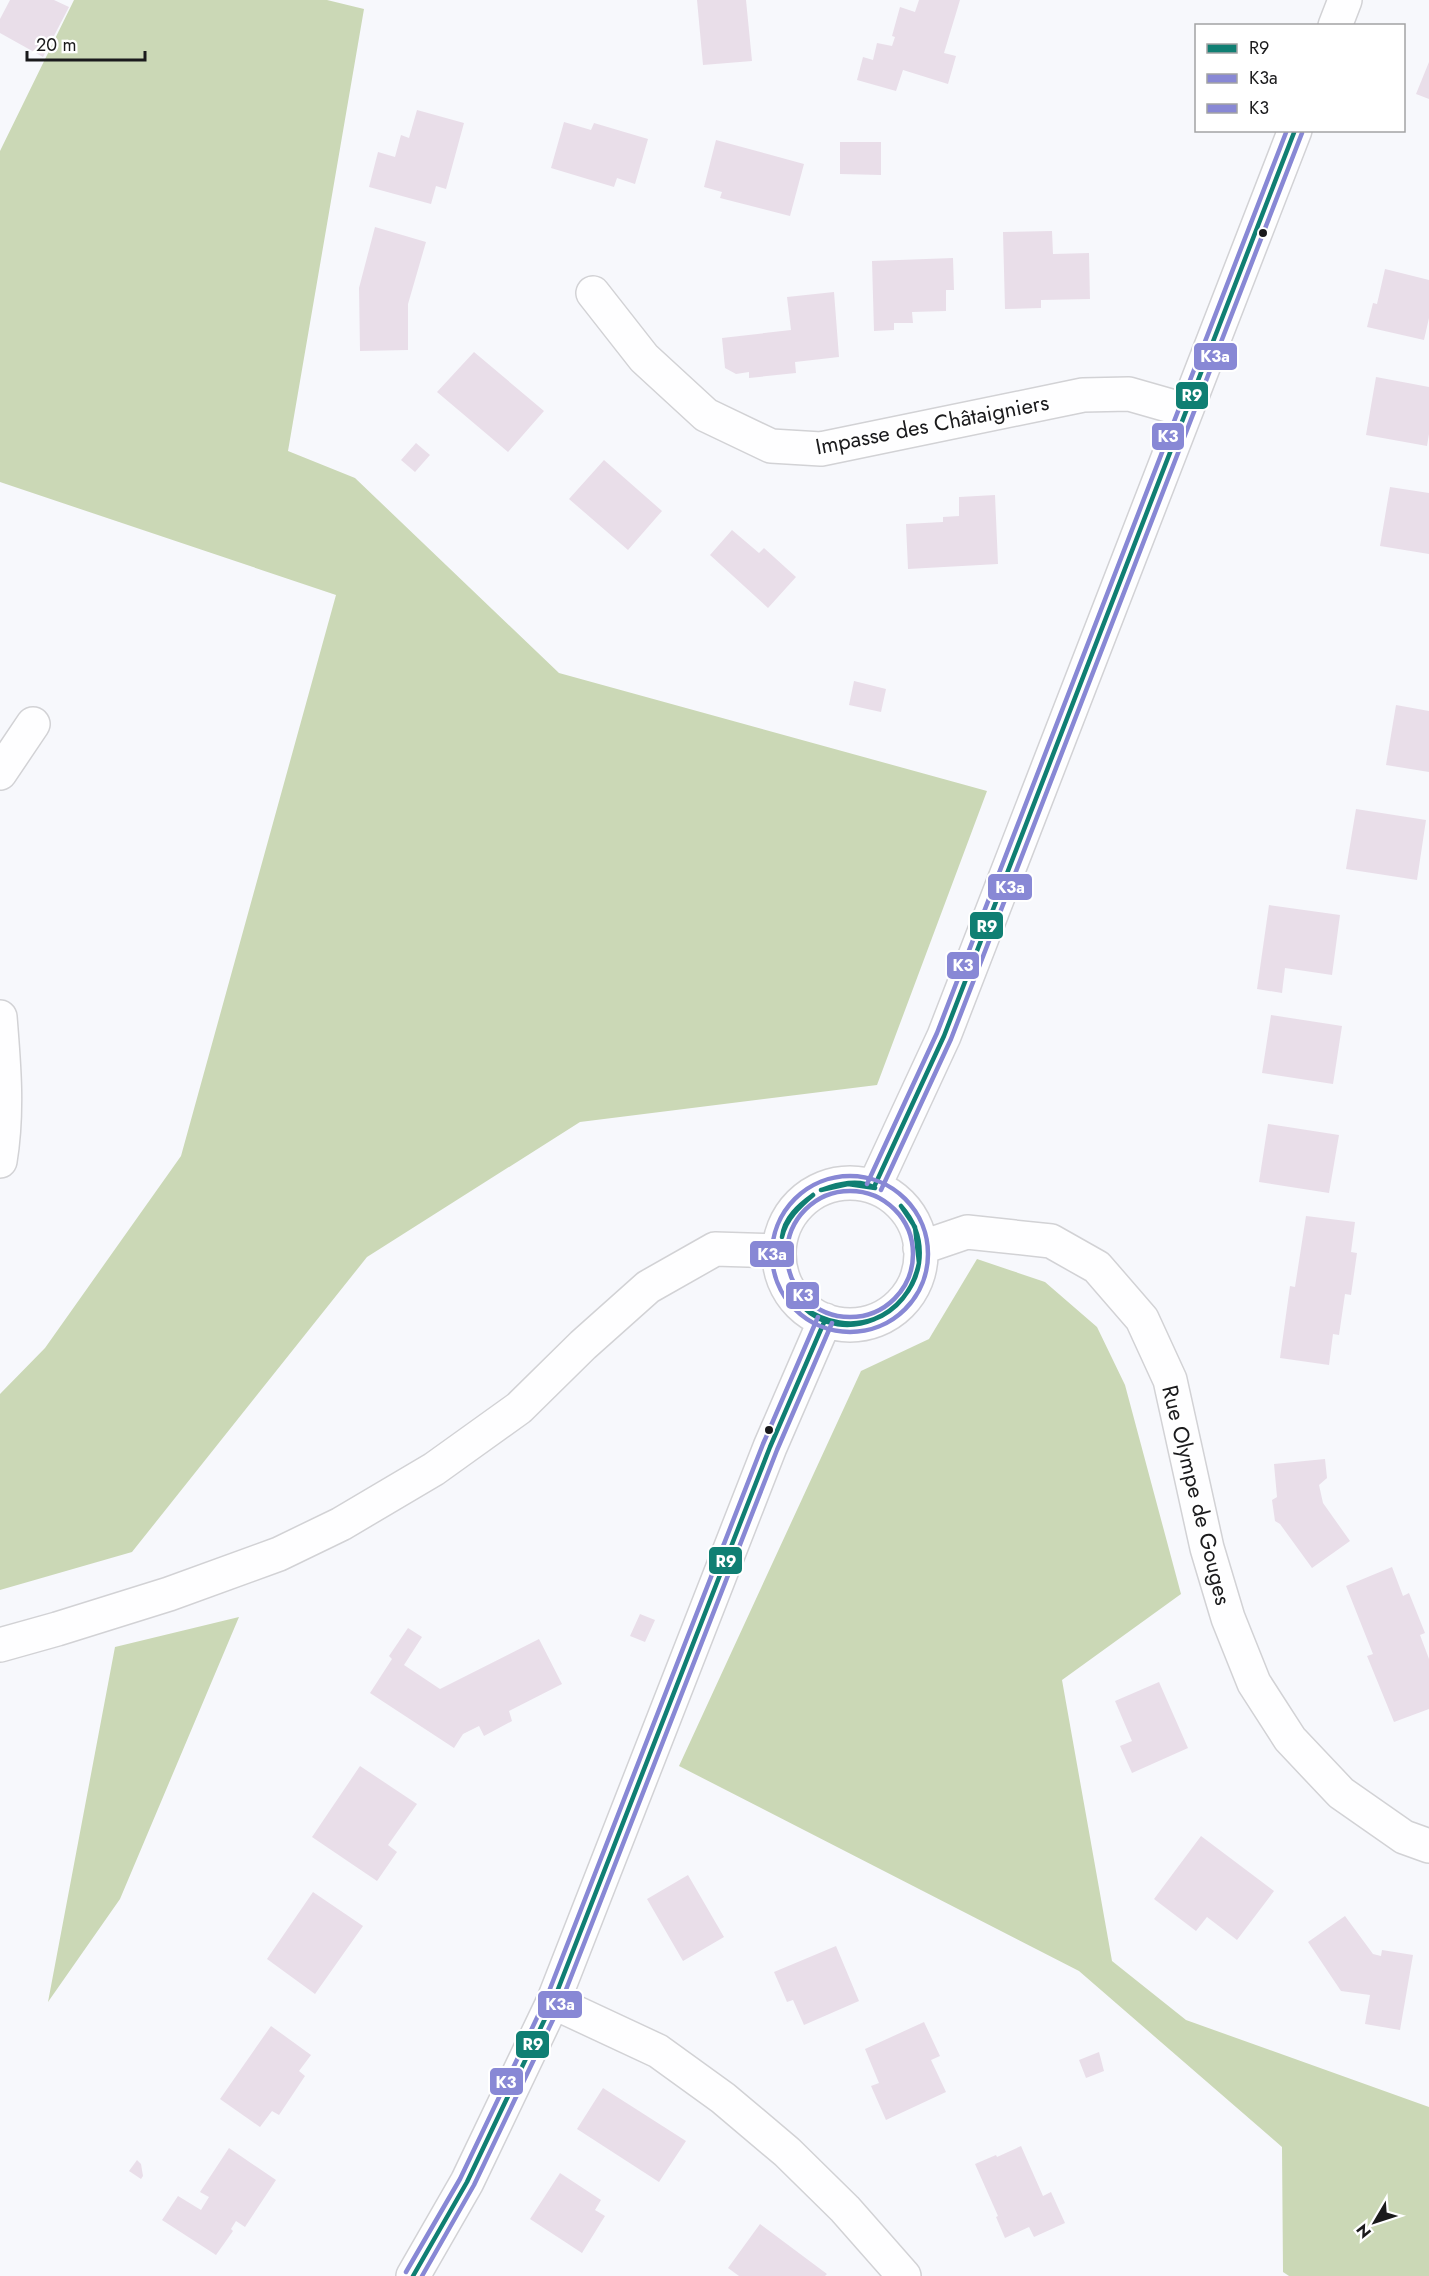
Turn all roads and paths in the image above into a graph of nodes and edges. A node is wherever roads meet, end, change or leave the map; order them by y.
1 (1345, 0) edge
2 (1336, 24) edge
3 (1294, 132) edge
4 (593, 293) dead end
5 (1185, 410) junction
6 (33, 724) dead end
7 (0, 773) edge
8 (0, 1017) edge
9 (0, 1161) edge
10 (874, 1187) junction
11 (920, 1248) junction
12 (779, 1251) junction
13 (825, 1320) junction
14 (0, 1645) edge
15 (1429, 1846) edge
16 (552, 2002) junction
17 (413, 2276) edge
18 (904, 2276) edge

1 - 2 street
3 - 5 street
4 - 5 street, Impasse des Châtaigniers
5 - 10 street
6 - 7 street
8 - 9 street
10 - 11 street
10 - 12 street
11 - 13 street
11 - 15 street, Rue Olympe de Gouges
12 - 13 street
12 - 14 street
13 - 16 street
16 - 17 street
16 - 18 street

